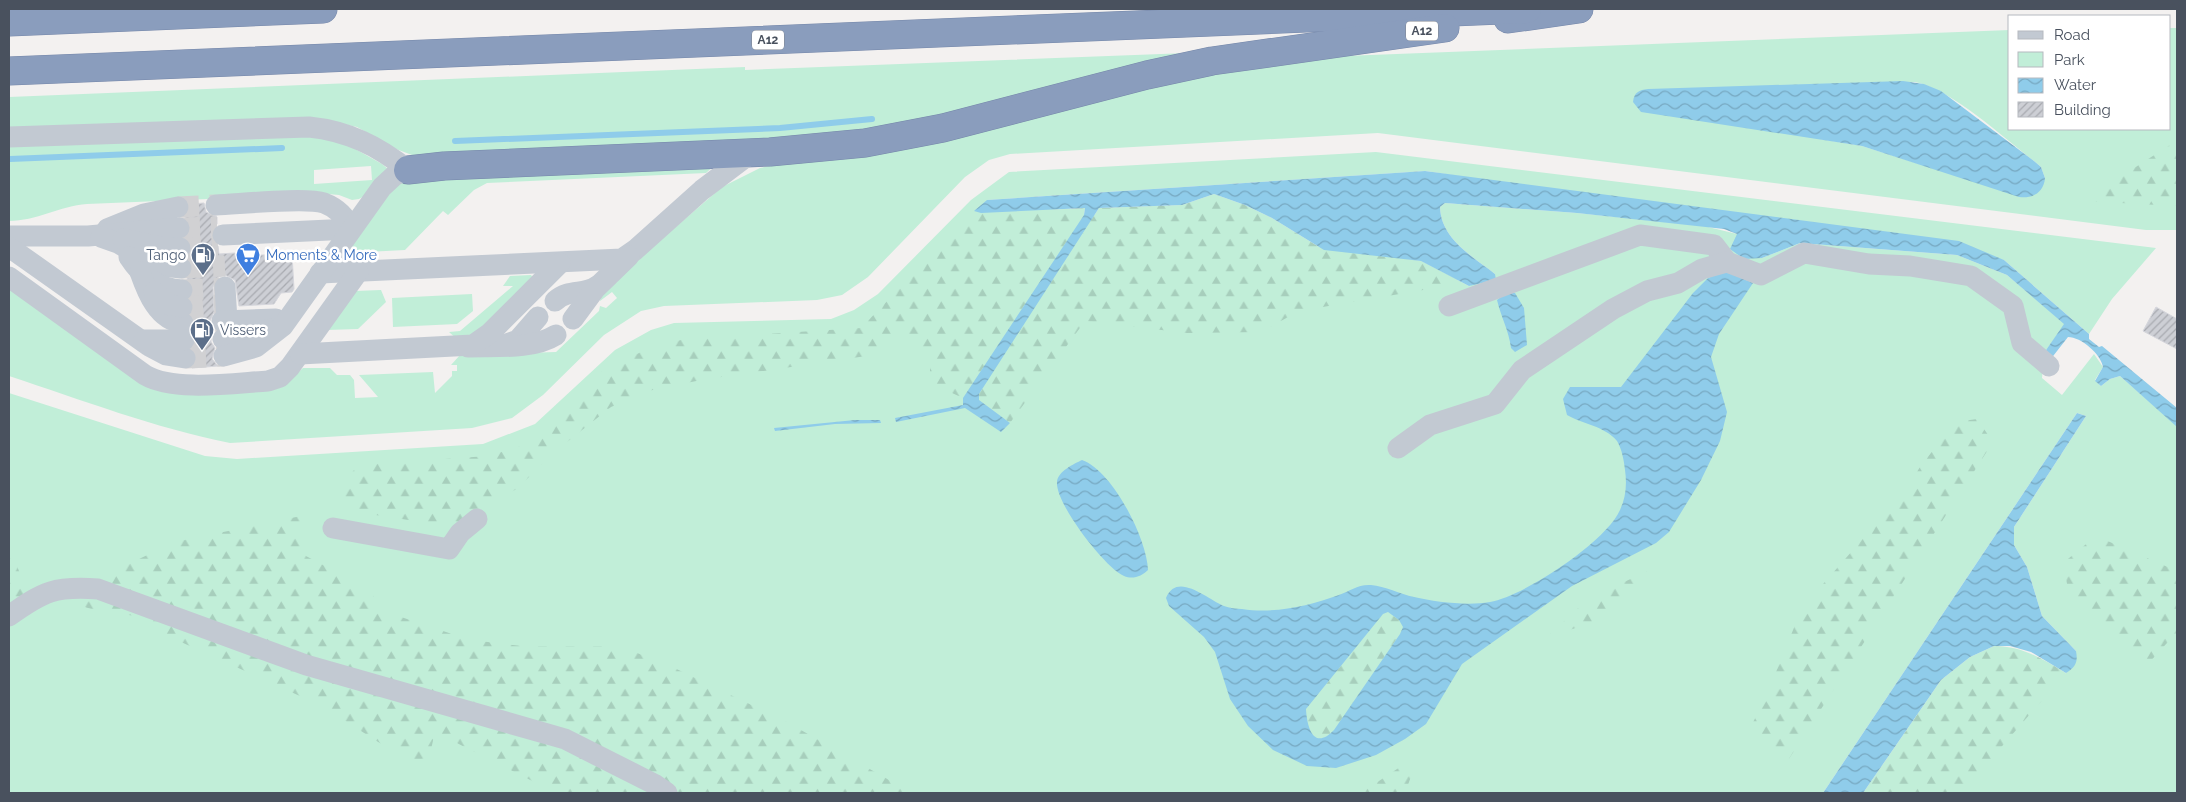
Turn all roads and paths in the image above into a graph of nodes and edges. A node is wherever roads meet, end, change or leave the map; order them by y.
1 (323, 9) edge
2 (1527, 9) edge
3 (1579, 9) edge
4 (9, 22) edge
5 (9, 71) edge
6 (9, 137) edge
7 (751, 153) junction
8 (408, 170) junction
9 (178, 207) tunnel mouth
10 (351, 229) junction
11 (9, 236) edge
12 (88, 236) junction
13 (118, 243) junction
14 (9, 246) edge
15 (636, 250) junction
16 (1727, 262) junction
17 (560, 263) junction
18 (140, 272) junction
19 (358, 272) junction
20 (320, 273) junction
21 (9, 277) edge
22 (597, 286) junction
23 (555, 301) dead end
24 (1448, 306) dead end
25 (538, 317) dead end
26 (288, 319) junction
27 (572, 319) dead end
28 (183, 324) junction
29 (556, 335) dead end
30 (499, 346) junction
31 (458, 348) junction
32 (300, 354) junction
33 (2049, 366) dead end
34 (1398, 448) dead end
35 (477, 520) dead end
36 (333, 528) dead end
37 (9, 616) edge
38 (667, 793) edge

1 - 4 highway
2 - 5 highway, A12
3 - 7 highway, A12
6 - 8 lane
7 - 8 highway, A12
7 - 15 lane
8 - 10 lane, A12
9 - 12 lane
10 - 10 lane
10 - 20 lane, A12
11 - 12 lane
12 - 13 lane
12 - 13 lane
13 - 18 lane
14 - 28 lane
15 - 17 lane
15 - 22 lane
16 - 24 lane
16 - 33 lane
16 - 34 lane
17 - 19 lane
17 - 31 lane
18 - 28 lane
18 - 28 lane
19 - 20 lane
19 - 32 lane
20 - 26 lane, A12
21 - 32 lane
22 - 23 lane
22 - 27 lane
25 - 30 lane
26 - 26 lane, A12
29 - 30 lane
30 - 31 lane
31 - 32 lane
35 - 36 lane
37 - 38 lane

